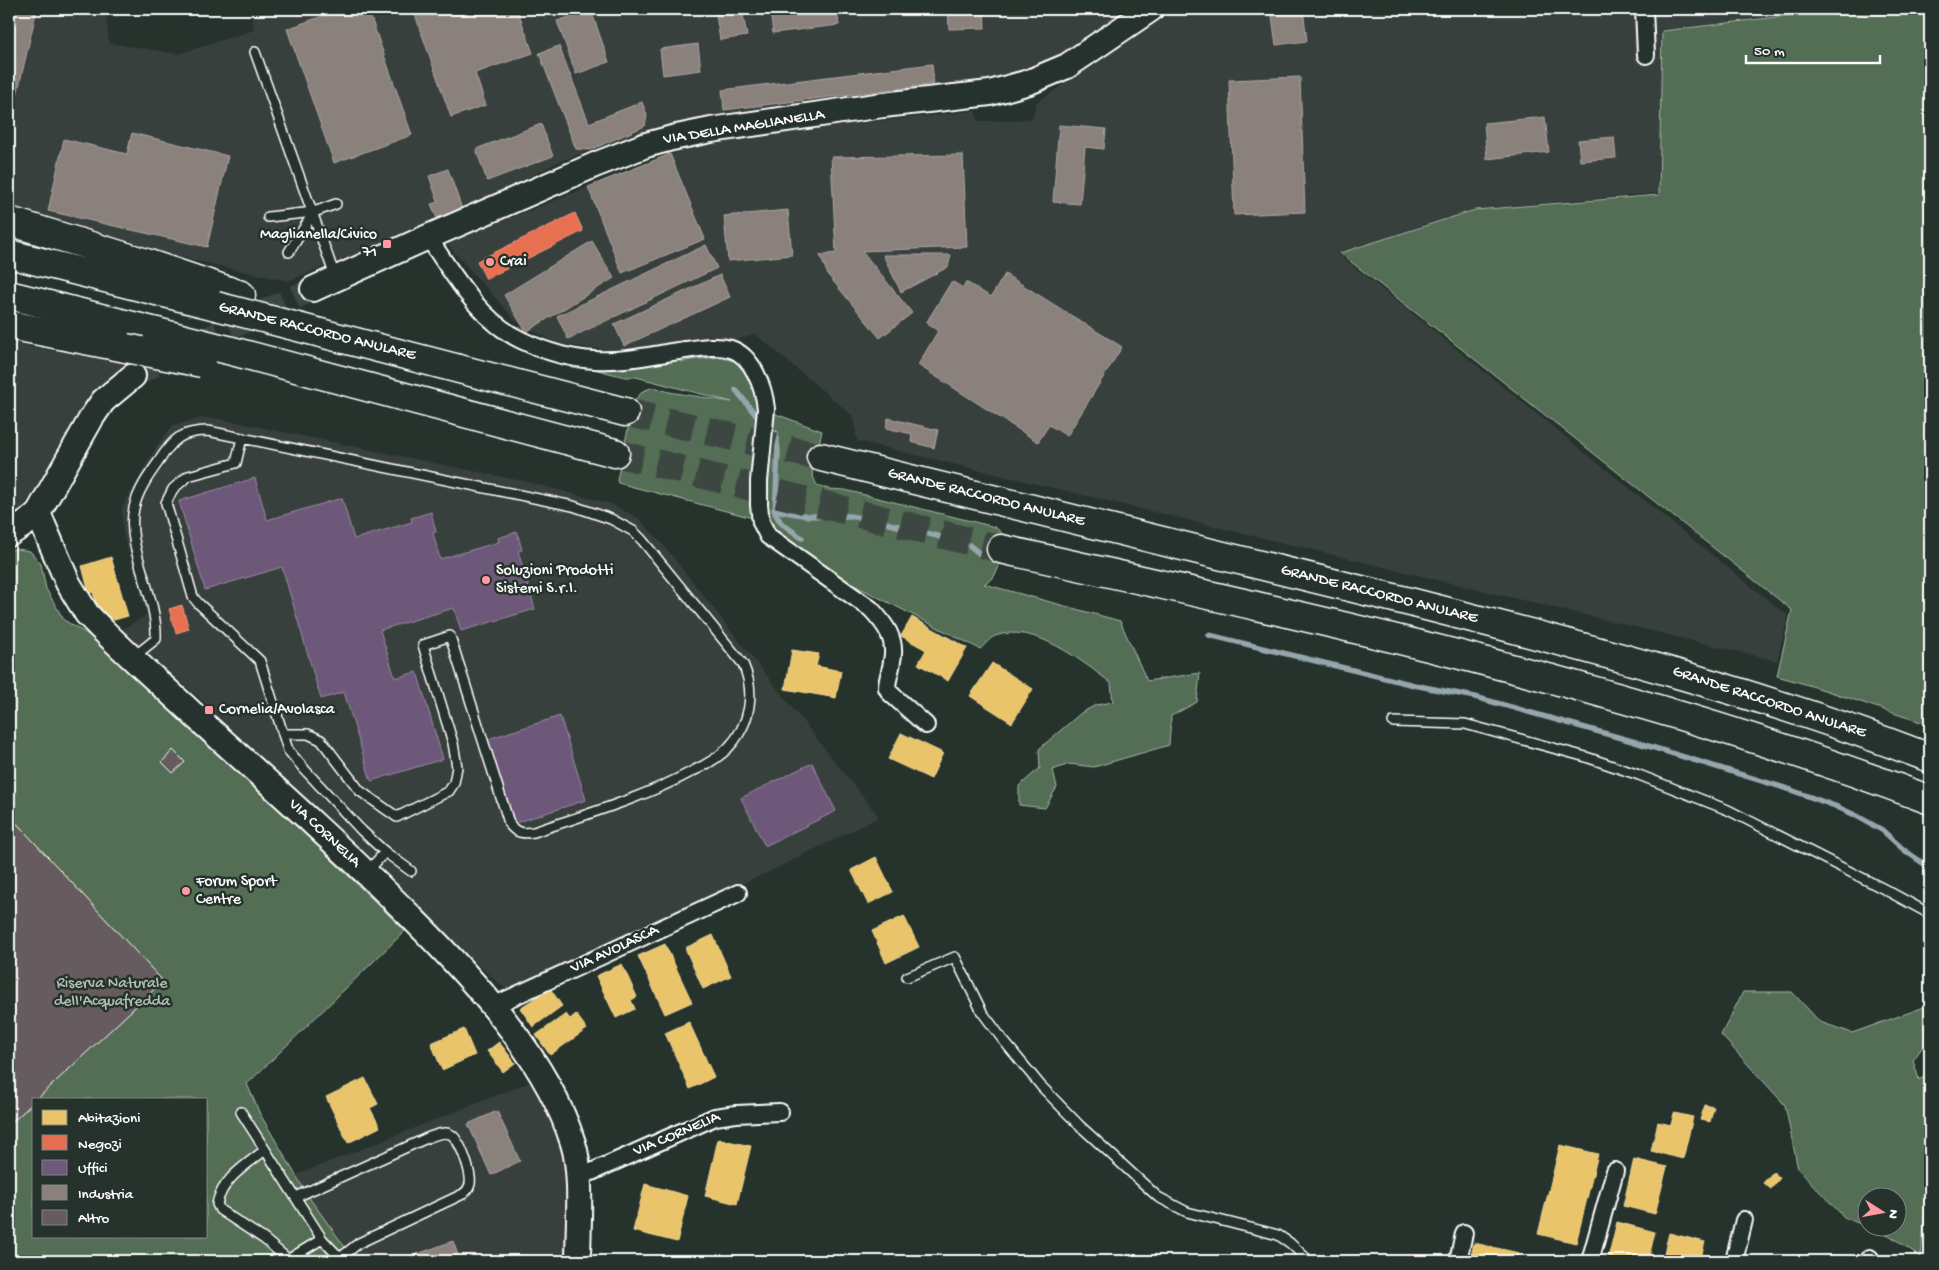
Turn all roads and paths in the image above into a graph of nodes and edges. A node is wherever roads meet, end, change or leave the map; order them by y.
1 (1151, 9) edge
2 (1644, 9) edge
3 (256, 52) dead end
4 (1646, 56) dead end
5 (336, 204) dead end
6 (314, 212) junction
7 (268, 217) dead end
8 (9, 220) edge
9 (428, 237) junction
10 (289, 252) dead end
11 (9, 254) edge
12 (336, 279) junction
13 (314, 289) tunnel mouth
14 (9, 295) edge
15 (298, 321) junction
16 (9, 325) edge
17 (134, 376) tunnel mouth
18 (329, 377) junction
19 (625, 412) tunnel mouth
20 (242, 438) junction
21 (615, 453) tunnel mouth
22 (821, 458) tunnel mouth
23 (38, 512) junction
24 (9, 534) edge
25 (1001, 549) tunnel mouth
26 (132, 658) junction
27 (1393, 722) dead end
28 (926, 725) dead end
29 (283, 734) junction
30 (1930, 758) edge
31 (1930, 800) edge
32 (385, 852) junction
33 (411, 871) dead end
34 (366, 873) junction
35 (738, 893) dead end
36 (1930, 914) edge
37 (907, 977) dead end
38 (493, 1006) junction
39 (241, 1112) dead end
40 (780, 1112) dead end
41 (265, 1150) junction
42 (1615, 1171) dead end
43 (578, 1178) junction
44 (296, 1197) junction
45 (1744, 1220) dead end
46 (1464, 1233) dead end
47 (322, 1239) junction
48 (289, 1260) edge
49 (342, 1260) edge
50 (578, 1261) edge
51 (1309, 1261) edge
52 (1458, 1261) edge
53 (1590, 1261) edge
54 (1734, 1261) edge

1 - 9 street, VIA DELLA MAGLIANELLA
2 - 4 street
3 - 6 lane
5 - 6 lane
6 - 7 lane
6 - 10 lane
6 - 12 lane
8 - 15 highway
9 - 12 street, VIA DELLA MAGLIANELLA
9 - 28 street, bridge
11 - 15 highway, GRANDE RACCORDO ANULARE, bridge
12 - 13 street, VIA DELLA MAGLIANELLA
14 - 18 highway, bridge
15 - 19 highway, GRANDE RACCORDO ANULARE
16 - 18 highway, bridge
17 - 23 street
18 - 21 highway
20 - 26 lane
20 - 29 lane
20 - 29 lane
22 - 30 highway, GRANDE RACCORDO ANULARE
23 - 24 street
23 - 26 street, VIA CORNELIA
25 - 31 highway
26 - 34 street, VIA CORNELIA
27 - 36 lane
29 - 32 lane
32 - 33 lane
32 - 34 lane
34 - 38 street, VIA CORNELIA
35 - 38 street, VIA AVOLASCA
37 - 51 lane
38 - 43 street, VIA CORNELIA
39 - 41 lane
40 - 43 street, VIA CORNELIA
41 - 44 lane
41 - 48 lane
42 - 53 street
43 - 50 street, VIA CORNELIA
44 - 47 lane
44 - 49 lane
45 - 54 street
46 - 52 street
47 - 48 lane
47 - 49 lane

